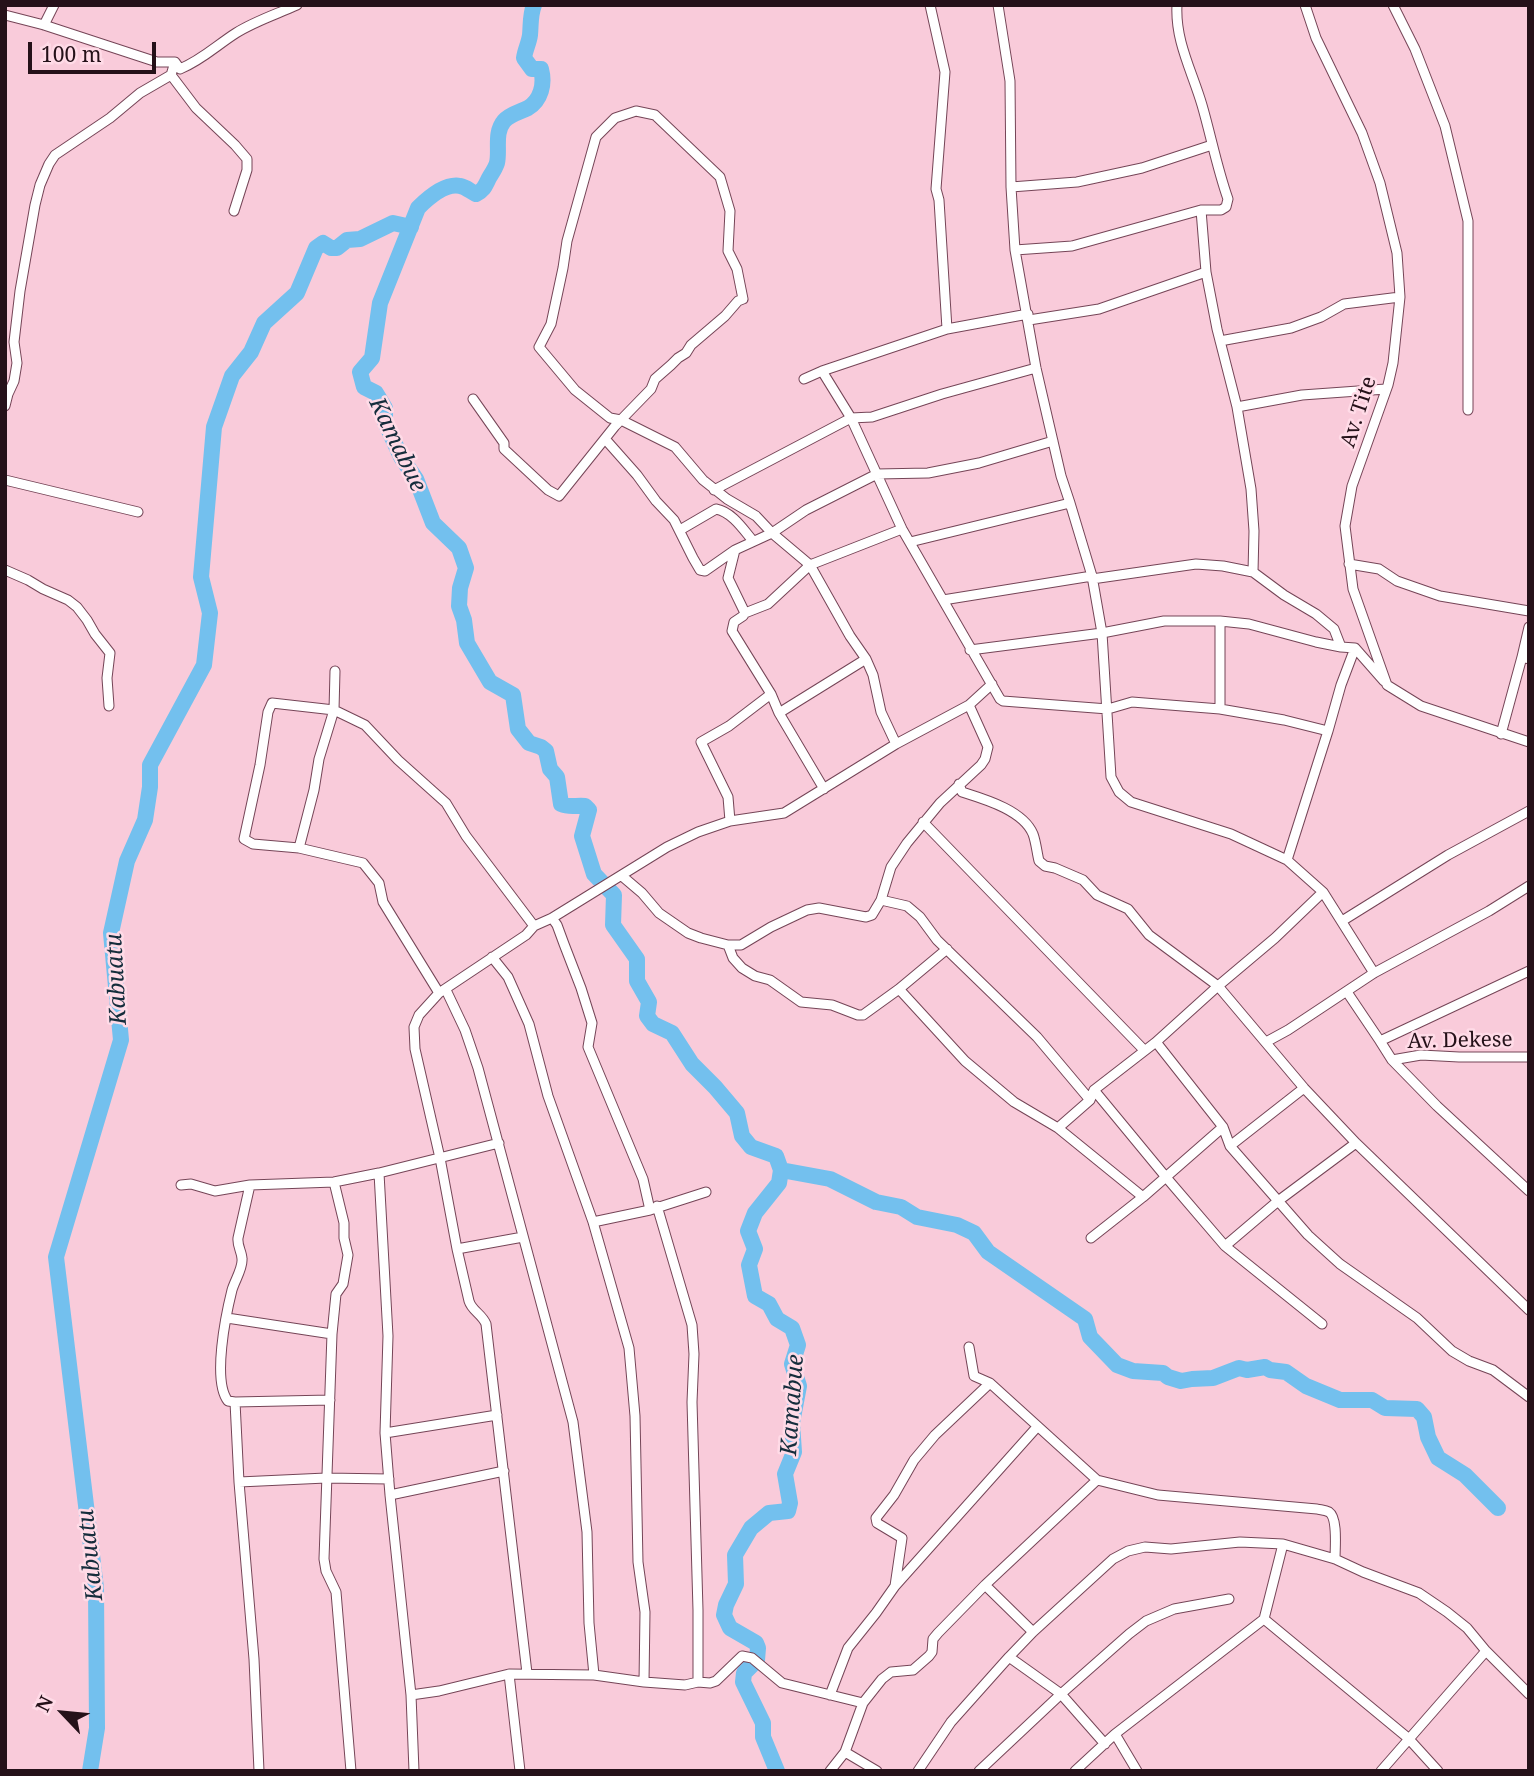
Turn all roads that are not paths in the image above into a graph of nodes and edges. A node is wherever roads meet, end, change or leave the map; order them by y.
1 (54, 5) edge
2 (297, 5) edge
3 (930, 5) edge
4 (998, 5) edge
5 (1177, 5) edge
6 (1305, 5) edge
7 (1393, 5) edge
8 (6, 14) edge
9 (44, 25) junction
10 (175, 62) junction
11 (170, 75) junction
12 (1212, 145) junction
13 (1011, 187) junction
14 (1200, 210) junction
15 (234, 211) dead end
16 (1015, 250) junction
17 (1206, 272) junction
18 (1400, 298) junction
19 (1028, 317) junction
20 (947, 329) junction
21 (1220, 341) junction
22 (1036, 368) junction
23 (822, 371) junction
24 (804, 379) dead end
25 (1386, 389) junction
26 (473, 398) dead end
27 (5, 406) edge
28 (1237, 408) junction
29 (1468, 410) dead end
30 (851, 418) junction
31 (621, 421) junction
32 (606, 440) junction
33 (1053, 441) junction
34 (877, 474) junction
35 (5, 481) edge
36 (714, 490) junction
37 (1070, 503) junction
38 (138, 512) dead end
39 (902, 529) junction
40 (680, 530) junction
41 (772, 533) junction
42 (753, 541) junction
43 (910, 542) junction
44 (735, 550) junction
45 (1349, 564) junction
46 (810, 565) junction
47 (5, 570) edge
48 (1253, 572) junction
49 (1092, 577) junction
50 (943, 600) junction
51 (1529, 611) edge
52 (745, 612) junction
53 (1220, 621) junction
54 (1529, 627) edge
55 (1102, 633) junction
56 (1341, 647) junction
57 (1355, 648) junction
58 (970, 650) junction
59 (1525, 658) edge
60 (866, 659) junction
61 (335, 671) dead end
62 (992, 684) junction
63 (1387, 685) junction
64 (771, 694) junction
65 (969, 705) junction
66 (109, 706) dead end
67 (1108, 709) junction
68 (1220, 709) junction
69 (334, 710) junction
70 (779, 713) junction
71 (1328, 732) junction
72 (1502, 734) junction
73 (1529, 742) edge
74 (895, 744) junction
75 (959, 784) junction
76 (824, 789) junction
77 (1529, 811) edge
78 (730, 821) junction
79 (923, 822) junction
80 (299, 848) junction
81 (1287, 860) junction
82 (622, 876) junction
83 (1529, 886) edge
84 (1323, 892) junction
85 (881, 900) junction
86 (552, 918) junction
87 (1342, 921) junction
88 (534, 926) junction
89 (728, 945) junction
90 (947, 949) junction
91 (492, 957) junction
92 (1529, 971) edge
93 (1374, 973) junction
94 (1219, 986) junction
95 (899, 989) junction
96 (442, 991) junction
97 (1347, 992) junction
98 (1380, 1041) junction
99 (1156, 1042) junction
100 (1266, 1042) junction
101 (1144, 1050) junction
102 (1529, 1057) edge
103 (1392, 1060) junction
104 (1304, 1088) junction
105 (1092, 1095) junction
106 (1223, 1127) junction
107 (1058, 1128) junction
108 (499, 1143) junction
109 (1356, 1143) junction
110 (1230, 1146) junction
111 (440, 1158) junction
112 (379, 1173) junction
113 (1165, 1176) junction
114 (334, 1182) junction
115 (181, 1185) dead end
116 (250, 1185) junction
117 (1529, 1191) edge
118 (706, 1192) dead end
119 (1143, 1197) junction
120 (1278, 1201) junction
121 (654, 1208) junction
122 (593, 1222) junction
123 (523, 1237) junction
124 (1091, 1238) dead end
125 (1225, 1246) junction
126 (457, 1249) junction
127 (1529, 1310) edge
128 (227, 1318) junction
129 (1322, 1324) dead end
130 (332, 1334) junction
131 (969, 1347) dead end
132 (990, 1383) junction
133 (1529, 1397) edge
134 (330, 1400) junction
135 (235, 1402) junction
136 (497, 1415) junction
137 (1037, 1427) junction
138 (386, 1433) junction
139 (504, 1471) junction
140 (326, 1478) junction
141 (389, 1479) junction
142 (1097, 1480) junction
143 (239, 1482) junction
144 (390, 1495) junction
145 (1283, 1544) junction
146 (1335, 1559) junction
147 (985, 1585) junction
148 (895, 1586) junction
149 (1229, 1599) dead end
150 (1264, 1619) junction
151 (1032, 1632) junction
152 (1486, 1651) junction
153 (1009, 1657) junction
154 (527, 1673) junction
155 (509, 1674) junction
156 (594, 1675) junction
157 (644, 1682) junction
158 (698, 1682) junction
159 (1529, 1693) edge
160 (1061, 1694) junction
161 (411, 1695) junction
162 (830, 1695) junction
163 (863, 1703) junction
164 (1115, 1734) junction
165 (1408, 1738) junction
166 (1105, 1744) junction
167 (845, 1752) junction
168 (258, 1771) edge
169 (351, 1771) edge
170 (414, 1771) edge
171 (520, 1771) edge
172 (830, 1771) edge
173 (877, 1771) edge
174 (918, 1771) edge
175 (979, 1771) edge
176 (1075, 1771) edge
177 (1137, 1771) edge
178 (1381, 1771) edge
179 (1438, 1771) edge

1 - 9 street
2 - 10 street
3 - 20 street
4 - 13 street
5 - 12 street
6 - 18 street, Av. Tite
7 - 29 street
8 - 9 street
9 - 10 street
10 - 11 street
11 - 15 street
11 - 27 street
12 - 13 street
12 - 14 street
13 - 16 street
14 - 16 street
14 - 17 street
16 - 19 street
17 - 19 street
17 - 21 street
18 - 21 street
18 - 25 street, Av. Tite
19 - 20 street
19 - 22 street
20 - 23 street
21 - 28 street
22 - 30 street
22 - 33 street
23 - 24 street
23 - 30 street
25 - 28 street
25 - 45 street, Av. Tite
26 - 32 street
28 - 48 street
30 - 34 street
30 - 36 street
31 - 31 street
31 - 32 street
31 - 36 street
32 - 40 street
33 - 34 street
33 - 37 street
34 - 39 street
34 - 41 street
35 - 38 street
36 - 41 street
37 - 43 street
37 - 49 street
39 - 43 street
39 - 46 street
40 - 42 street
40 - 44 street
41 - 42 street
41 - 46 street
42 - 44 street
43 - 50 street
44 - 52 street
45 - 51 street
45 - 63 street, Av. Tite
46 - 52 street
46 - 60 street
47 - 66 street
48 - 49 street
48 - 56 street
49 - 50 street
49 - 55 street
50 - 58 street
52 - 64 street
53 - 55 street
53 - 56 street
53 - 68 street
54 - 59 street
55 - 58 street
55 - 67 street
56 - 57 street
57 - 63 street
57 - 71 street
58 - 62 street
59 - 72 street
60 - 70 street
60 - 74 street
61 - 69 street
62 - 65 street
62 - 67 street
63 - 72 street
64 - 70 street
64 - 78 street
65 - 74 street
65 - 75 street
67 - 68 street
67 - 81 street
68 - 71 street
69 - 80 street
69 - 80 street
69 - 88 street
70 - 76 street
71 - 81 street
72 - 73 street
74 - 76 street
75 - 79 street
75 - 94 street
76 - 78 street
77 - 87 street
78 - 82 street
79 - 85 street
79 - 101 street
80 - 96 street
81 - 84 street
82 - 86 street
82 - 89 street
83 - 93 street
84 - 87 street
84 - 94 street
85 - 89 street
85 - 90 street
86 - 88 street
86 - 121 street
87 - 93 street
88 - 91 street
89 - 95 street
90 - 95 street
90 - 105 street
91 - 96 street
91 - 122 street
92 - 98 street
93 - 97 street
94 - 99 street
94 - 100 street
95 - 107 street
96 - 108 street
96 - 111 street
97 - 98 street
97 - 100 street
98 - 103 street
99 - 101 street
99 - 106 street
100 - 104 street
101 - 105 street
102 - 103 street, Av. Dekese
103 - 117 street
104 - 109 street
104 - 110 street
105 - 107 street
105 - 113 street
106 - 110 street
106 - 113 street
107 - 119 street
108 - 111 street
108 - 123 street
109 - 120 street
109 - 127 street
110 - 120 street
111 - 112 street
111 - 126 street
112 - 114 street
112 - 138 street
113 - 119 street
113 - 125 street
114 - 116 street
114 - 130 street
115 - 116 street
116 - 128 street
118 - 121 street
119 - 124 street
120 - 125 street
120 - 133 street
121 - 122 street
121 - 158 street
122 - 157 street
123 - 126 street
123 - 156 street
125 - 129 street
126 - 136 street
128 - 130 street
128 - 135 street
130 - 134 street
131 - 132 street
132 - 137 street
132 - 148 street
134 - 135 street
134 - 140 street
135 - 143 street
136 - 138 street
136 - 139 street
137 - 142 street
137 - 148 street
138 - 141 street
139 - 144 street
139 - 154 street
140 - 141 street
140 - 143 street
140 - 169 street
141 - 144 street
142 - 146 street
142 - 147 street
143 - 168 street
144 - 161 street
145 - 146 street
145 - 150 street
145 - 151 street
146 - 152 street
147 - 151 street
147 - 163 street
148 - 162 street
149 - 160 street
150 - 164 street
150 - 165 street
151 - 153 street
152 - 159 street
152 - 165 street
153 - 160 street
153 - 174 street
154 - 155 street
154 - 156 street
155 - 161 street
155 - 171 street
156 - 157 street
157 - 158 street
158 - 162 street
160 - 166 street
160 - 175 street
161 - 170 street
162 - 163 street
163 - 167 street
164 - 166 street
164 - 177 street
165 - 178 street
165 - 179 street
166 - 176 street
167 - 172 street
167 - 173 street

